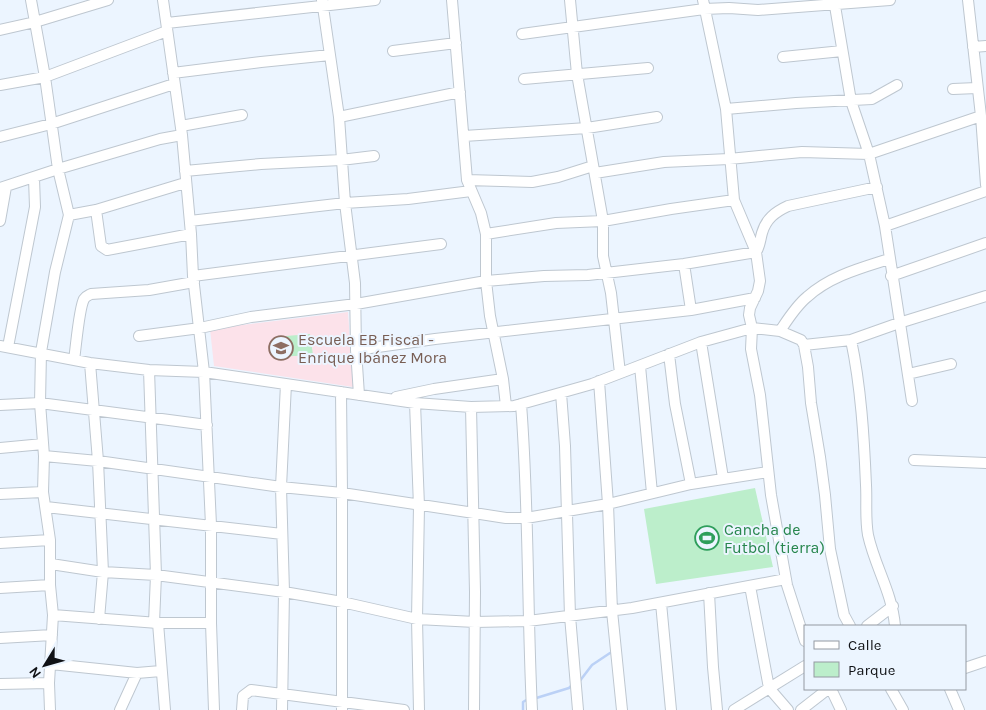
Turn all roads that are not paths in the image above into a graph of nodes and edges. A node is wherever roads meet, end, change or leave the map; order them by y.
1 (31, 0) edge
2 (108, 0) edge
3 (162, 0) edge
4 (375, 0) edge
5 (452, 0) edge
6 (570, 0) edge
7 (890, 0) edge
8 (968, 0) edge
9 (834, 2) edge
10 (323, 3) edge
11 (704, 5) edge
12 (35, 22) junction
13 (572, 26) junction
14 (167, 27) junction
15 (0, 30) edge
16 (522, 34) dead end
17 (456, 43) junction
18 (986, 46) edge
19 (974, 47) junction
20 (393, 51) dead end
21 (842, 51) junction
22 (330, 55) junction
23 (783, 57) dead end
24 (648, 68) dead end
25 (577, 74) junction
26 (45, 77) junction
27 (174, 79) junction
28 (524, 79) dead end
29 (0, 85) edge
30 (898, 85) dead end
31 (977, 88) junction
32 (953, 89) dead end
33 (460, 92) junction
34 (851, 101) junction
35 (726, 109) junction
36 (242, 115) dead end
37 (982, 116) junction
38 (339, 117) junction
39 (657, 117) dead end
40 (51, 124) junction
41 (587, 128) junction
42 (181, 131) junction
43 (0, 136) edge
44 (464, 136) junction
45 (985, 146) edge
46 (868, 154) junction
47 (374, 156) dead end
48 (729, 159) junction
49 (341, 160) junction
50 (58, 169) junction
51 (594, 169) junction
52 (185, 171) junction
53 (34, 178) junction
54 (467, 180) junction
55 (185, 183) junction
56 (986, 186) edge
57 (3, 187) edge
58 (877, 187) junction
59 (471, 191) junction
60 (986, 191) edge
61 (734, 200) junction
62 (345, 204) junction
63 (96, 210) junction
64 (69, 215) junction
65 (0, 221) edge
66 (190, 221) junction
67 (603, 221) junction
68 (885, 226) junction
69 (191, 234) junction
70 (486, 234) junction
71 (986, 243) edge
72 (441, 244) dead end
73 (756, 252) junction
74 (352, 255) junction
75 (889, 259) junction
76 (684, 264) junction
77 (608, 273) junction
78 (892, 276) junction
79 (193, 279) junction
80 (486, 281) junction
81 (986, 296) edge
82 (755, 298) junction
83 (356, 304) junction
84 (691, 310) junction
85 (614, 318) junction
86 (899, 323) junction
87 (200, 328) junction
88 (752, 328) junction
89 (780, 331) junction
90 (494, 332) junction
91 (139, 336) dead end
92 (851, 340) junction
93 (701, 342) junction
94 (804, 345) junction
95 (4, 347) edge
96 (356, 350) junction
97 (41, 352) junction
98 (670, 354) junction
99 (74, 360) junction
100 (90, 362) junction
101 (951, 364) dead end
102 (640, 366) junction
103 (148, 370) junction
104 (204, 372) junction
105 (620, 373) junction
106 (908, 374) junction
107 (503, 379) junction
108 (599, 381) junction
109 (286, 384) junction
110 (341, 392) junction
111 (561, 392) junction
112 (359, 395) junction
113 (391, 398) junction
114 (912, 401) dead end
115 (40, 403) junction
116 (415, 403) junction
117 (521, 404) junction
118 (0, 405) edge
119 (506, 406) junction
120 (471, 407) junction
121 (93, 410) junction
122 (149, 418) junction
123 (207, 425) junction
124 (43, 444) junction
125 (0, 448) edge
126 (44, 456) junction
127 (914, 460) dead end
128 (98, 461) junction
129 (986, 463) edge
130 (151, 469) junction
131 (768, 472) junction
132 (208, 476) junction
133 (722, 478) junction
134 (690, 484) junction
135 (281, 487) junction
136 (43, 492) junction
137 (342, 493) junction
138 (652, 493) junction
139 (0, 494) edge
140 (608, 504) junction
141 (419, 506) junction
142 (46, 507) junction
143 (567, 512) junction
144 (100, 513) junction
145 (474, 513) junction
146 (526, 518) junction
147 (154, 519) junction
148 (211, 525) junction
149 (282, 534) junction
150 (50, 540) junction
151 (0, 543) edge
152 (51, 564) junction
153 (103, 572) junction
154 (156, 575) junction
155 (786, 579) junction
156 (212, 583) junction
157 (50, 584) junction
158 (750, 586) junction
159 (0, 588) edge
160 (284, 592) junction
161 (709, 593) junction
162 (342, 602) junction
163 (661, 603) junction
164 (893, 606) junction
165 (612, 611) junction
166 (53, 614) junction
167 (570, 616) junction
168 (98, 618) junction
169 (417, 619) junction
170 (528, 621) junction
171 (475, 622) junction
172 (156, 623) junction
173 (211, 623) junction
174 (849, 625) edge
175 (868, 625) edge
176 (895, 625) edge
177 (52, 635) junction
178 (0, 638) edge
179 (804, 638) edge
180 (986, 661) edge
181 (51, 664) junction
182 (804, 667) edge
183 (966, 668) edge
184 (160, 671) junction
185 (136, 673) junction
186 (49, 683) junction
187 (0, 684) edge
188 (768, 688) junction
189 (829, 690) edge
190 (831, 690) edge
191 (892, 690) edge
192 (950, 690) edge
193 (282, 694) junction
194 (342, 706) edge
195 (50, 710) edge
196 (120, 710) edge
197 (165, 710) edge
198 (214, 710) edge
199 (242, 710) edge
200 (282, 710) edge
201 (404, 710) edge
202 (419, 710) edge
203 (474, 710) edge
204 (532, 710) edge
205 (578, 710) edge
206 (622, 710) edge
207 (670, 710) edge
208 (717, 710) edge
209 (734, 710) edge
210 (788, 710) edge
211 (801, 710) edge
212 (841, 710) edge
213 (903, 710) edge
214 (959, 710) edge

1 - 12 street
2 - 12 street
3 - 14 street
4 - 10 street
5 - 17 street
6 - 13 street
7 - 9 street
8 - 19 street
9 - 11 street
9 - 21 street
10 - 14 street
10 - 22 street
11 - 13 street
11 - 35 street
12 - 15 street
12 - 26 street
13 - 16 street
13 - 25 street
14 - 26 street
14 - 27 street
17 - 20 street
17 - 33 street
18 - 19 street
19 - 31 street
21 - 23 street
21 - 34 street
22 - 27 street
22 - 38 street
24 - 25 street
25 - 28 street
25 - 41 street
26 - 29 street
26 - 40 street
27 - 40 street
27 - 42 street
30 - 34 street
31 - 32 street
31 - 37 street
33 - 38 street
33 - 44 street
34 - 35 street
34 - 46 street
35 - 48 street
36 - 42 street
37 - 45 street
37 - 46 street
38 - 49 street
39 - 41 street
40 - 43 street
40 - 50 street
41 - 44 street
41 - 51 street
42 - 50 street
42 - 52 street
44 - 54 street
45 - 56 street
46 - 48 street
46 - 58 street
47 - 49 street
48 - 51 street
48 - 61 street
49 - 52 street
49 - 62 street
50 - 53 street
50 - 64 street
51 - 54 street
51 - 67 street
52 - 55 street
53 - 57 street
53 - 95 street
54 - 59 street
55 - 63 street
55 - 66 street
57 - 65 street
58 - 68 street
58 - 73 street
59 - 62 street
59 - 70 street
60 - 68 street
61 - 67 street
61 - 73 street
62 - 66 street
62 - 74 street
63 - 64 street
63 - 69 street
64 - 97 street
66 - 69 street
67 - 70 street
67 - 77 street
68 - 75 street
69 - 79 street
70 - 80 street
71 - 78 street
72 - 74 street
73 - 76 street
73 - 82 street
74 - 79 street
74 - 83 street
75 - 78 street
75 - 89 street
76 - 77 street
76 - 84 street
77 - 80 street
77 - 85 street
78 - 86 street
79 - 87 street
79 - 99 street
80 - 83 street
80 - 90 street
81 - 86 street
82 - 84 street
82 - 88 street
83 - 87 street
83 - 96 street
84 - 85 street
85 - 90 street
85 - 105 street
86 - 92 street
86 - 106 street
87 - 91 street
87 - 104 street
88 - 89 street
88 - 93 street
88 - 131 street
89 - 94 street
90 - 96 street
90 - 107 street
92 - 94 street
92 - 164 street
93 - 98 street
93 - 133 street
94 - 174 street
95 - 97 street
96 - 112 street
97 - 99 street
97 - 115 street
98 - 102 street
98 - 134 street
99 - 100 street
100 - 103 street
100 - 121 street
101 - 106 street
102 - 105 street
102 - 138 street
103 - 104 street
103 - 122 street
104 - 109 street
104 - 123 street
105 - 108 street
106 - 114 street
107 - 113 street
107 - 119 street
108 - 111 street
108 - 140 street
109 - 110 street
109 - 135 street
110 - 112 street
110 - 137 street
111 - 117 street
111 - 143 street
112 - 113 street
113 - 116 street
115 - 118 street
115 - 121 street
115 - 124 street
116 - 120 street
116 - 141 street
117 - 119 street
117 - 146 street
119 - 120 street
120 - 145 street
121 - 122 street
121 - 128 street
122 - 123 street
122 - 130 street
123 - 132 street
124 - 125 street
124 - 126 street
126 - 128 street
126 - 136 street
127 - 129 street
128 - 130 street
128 - 144 street
130 - 132 street
130 - 147 street
131 - 133 street
131 - 155 street
132 - 135 street
132 - 148 street
133 - 134 street
134 - 138 street
135 - 137 street
135 - 149 street
136 - 139 street
136 - 142 street
137 - 141 street
137 - 162 street
138 - 140 street
140 - 143 street
140 - 165 street
141 - 145 street
141 - 169 street
142 - 144 street
142 - 150 street
143 - 146 street
143 - 167 street
144 - 147 street
144 - 153 street
145 - 146 street
145 - 171 street
146 - 170 street
147 - 148 street
147 - 154 street
148 - 149 street
148 - 156 street
149 - 160 street
150 - 151 street
150 - 152 street
152 - 153 street
152 - 157 street
153 - 154 street
153 - 168 street
154 - 156 street
154 - 172 street
155 - 158 street
155 - 179 street
156 - 160 street
156 - 173 street
157 - 159 street
157 - 166 street
158 - 161 street
158 - 188 street
160 - 162 street
160 - 193 street
161 - 163 street
161 - 208 street
162 - 169 street
162 - 194 street
163 - 165 street
163 - 207 street
164 - 175 street
164 - 176 street
165 - 167 street
165 - 206 street
166 - 168 street
166 - 177 street
167 - 170 street
167 - 205 street
168 - 172 street
169 - 171 street
169 - 202 street
170 - 171 street
170 - 204 street
171 - 203 street
172 - 173 street
172 - 184 street
173 - 198 street
177 - 178 street
177 - 181 street
180 - 183 street
181 - 185 street
181 - 186 street
182 - 188 street
184 - 185 street
184 - 197 street
185 - 196 street
186 - 187 street
186 - 195 street
188 - 209 street
188 - 210 street
189 - 211 street
190 - 212 street
191 - 213 street
192 - 214 street
193 - 194 street
193 - 199 street
193 - 200 street
194 - 201 street

